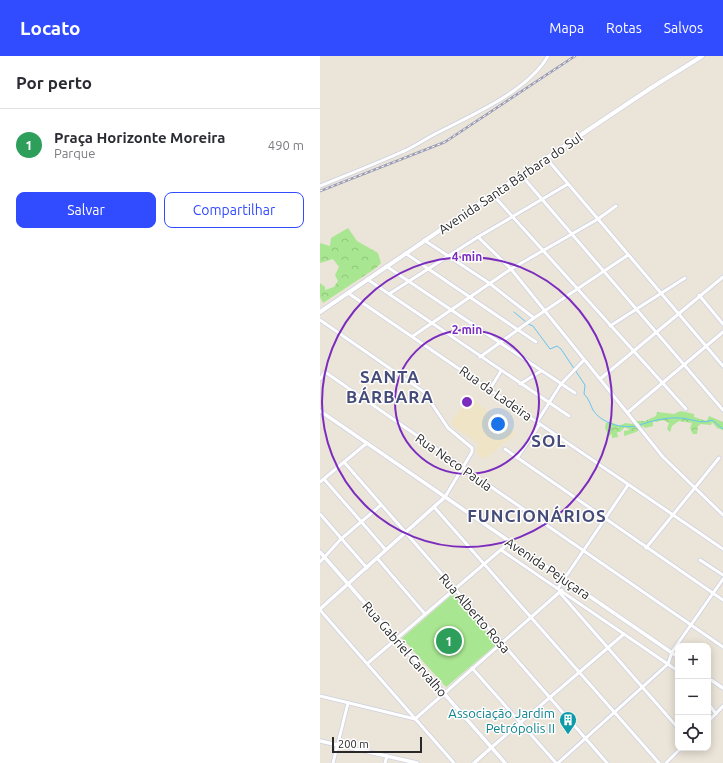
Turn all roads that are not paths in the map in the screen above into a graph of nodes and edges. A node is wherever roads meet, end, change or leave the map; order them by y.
1 (548, 56) edge
2 (702, 56) edge
3 (546, 159) junction
4 (522, 176) junction
5 (568, 184) junction
6 (320, 186) edge
7 (493, 196) junction
8 (543, 200) junction
9 (616, 206) dead end
10 (512, 217) junction
11 (598, 219) junction
12 (571, 234) junction
13 (478, 237) junction
14 (424, 240) junction
15 (543, 250) junction
16 (404, 253) junction
17 (628, 255) junction
18 (448, 256) junction
19 (386, 266) junction
20 (511, 269) junction
21 (429, 270) junction
22 (604, 272) junction
23 (685, 278) dead end
24 (366, 279) junction
25 (722, 279) edge
26 (409, 282) junction
27 (489, 283) junction
28 (578, 290) junction
29 (348, 292) junction
30 (389, 294) junction
31 (662, 294) junction
32 (699, 295) junction
33 (470, 297) junction
34 (636, 309) junction
35 (450, 310) junction
36 (320, 312) edge
37 (545, 312) junction
38 (678, 313) junction
39 (534, 318) junction
40 (320, 320) edge
41 (430, 322) junction
42 (723, 324) edge
43 (610, 326) junction
44 (518, 330) junction
45 (656, 331) junction
46 (723, 332) edge
47 (413, 336) junction
48 (536, 342) dead end
49 (499, 343) junction
50 (706, 346) junction
51 (632, 352) junction
52 (480, 357) junction
53 (584, 360) junction
54 (684, 365) junction
55 (723, 366) edge
56 (501, 371) junction
57 (541, 371) junction
58 (320, 379) edge
59 (600, 379) junction
60 (662, 383) junction
61 (520, 384) junction
62 (561, 384) junction
63 (490, 389) junction
64 (576, 393) dead end
65 (548, 403) junction
66 (686, 409) dead end
67 (723, 410) edge
68 (320, 411) edge
69 (628, 412) junction
70 (569, 416) dead end
71 (537, 422) junction
72 (540, 424) junction
73 (367, 442) junction
74 (505, 449) dead end
75 (517, 458) junction
76 (719, 458) dead end
77 (344, 462) junction
78 (461, 467) junction
79 (324, 479) junction
80 (320, 482) edge
81 (628, 485) junction
82 (696, 487) junction
83 (445, 497) junction
84 (381, 505) junction
85 (434, 507) junction
86 (320, 514) edge
87 (673, 515) junction
88 (723, 515) edge
89 (605, 519) junction
90 (361, 522) junction
91 (404, 533) junction
92 (341, 539) junction
93 (510, 542) junction
94 (646, 548) junction
95 (385, 549) junction
96 (723, 549) edge
97 (501, 550) junction
98 (583, 551) junction
99 (320, 552) edge
100 (324, 557) junction
101 (376, 558) junction
102 (700, 560) dead end
103 (320, 562) edge
104 (484, 564) junction
105 (367, 568) junction
106 (723, 575) edge
107 (564, 579) junction
108 (723, 579) edge
109 (349, 585) junction
110 (558, 588) junction
111 (454, 589) junction
112 (561, 591) junction
113 (712, 593) junction
114 (723, 600) edge
115 (320, 610) edge
116 (425, 614) junction
117 (531, 618) junction
118 (690, 624) junction
119 (624, 634) junction
120 (396, 639) junction
121 (501, 643) junction
122 (723, 647) edge
123 (608, 648) junction
124 (672, 652) junction
125 (675, 654) edge
126 (368, 663) junction
127 (668, 664) junction
128 (472, 668) junction
129 (675, 669) edge
130 (578, 672) junction
131 (710, 679) edge
132 (642, 687) junction
133 (723, 688) edge
134 (444, 694) junction
135 (320, 696) edge
136 (549, 697) junction
137 (348, 703) junction
138 (723, 706) edge
139 (711, 707) edge
140 (613, 713) junction
141 (716, 714) junction
142 (415, 719) junction
143 (711, 719) edge
144 (520, 722) junction
145 (675, 725) edge
146 (585, 738) junction
147 (320, 740) edge
148 (338, 745) junction
149 (492, 748) junction
150 (678, 751) edge
151 (387, 756) junction
152 (333, 763) edge
153 (385, 763) edge
154 (417, 763) edge
155 (454, 763) edge
156 (474, 763) edge
157 (505, 763) edge
158 (557, 763) edge
159 (607, 763) edge
160 (659, 763) edge
161 (666, 763) edge

1 - 6 street
2 - 3 main road, Avenida Santa Bárbara do Sul
3 - 4 main road, Avenida Santa Bárbara do Sul
3 - 5 street
4 - 7 main road, Avenida Santa Bárbara do Sul
4 - 8 street
5 - 8 street
5 - 11 street
7 - 10 street
7 - 14 main road, Avenida Santa Bárbara do Sul
8 - 10 street
8 - 12 street
9 - 11 street
10 - 13 street
10 - 15 street
11 - 12 street
11 - 17 street
12 - 15 street
12 - 22 street
13 - 18 street
13 - 20 street
14 - 16 main road, Avenida Santa Bárbara do Sul
14 - 18 street
15 - 20 street
15 - 28 street
16 - 19 main road, Avenida Santa Bárbara do Sul
16 - 21 street
17 - 22 street
17 - 31 street
18 - 21 street
18 - 27 street
19 - 24 main road, Avenida Santa Bárbara do Sul
19 - 26 street
20 - 27 street
20 - 37 street
21 - 26 street
21 - 33 street
22 - 28 street
22 - 34 street
23 - 31 street
24 - 29 main road, Avenida Santa Bárbara do Sul
24 - 30 street
25 - 32 street
26 - 30 street
26 - 35 street
27 - 33 street
27 - 39 street
28 - 37 street
28 - 43 street
29 - 36 main road, Avenida Santa Bárbara do Sul
29 - 47 street, Rua da Ladeira
30 - 41 street
31 - 34 street
31 - 38 street
32 - 38 street
32 - 42 street
33 - 35 street
33 - 44 street
34 - 43 street
34 - 45 street
35 - 41 street
35 - 49 street
37 - 39 street
37 - 53 street
38 - 45 street
38 - 50 street
39 - 44 street
40 - 78 street
41 - 47 street
41 - 52 street
43 - 51 street
44 - 48 street
44 - 49 street
45 - 51 street
45 - 54 street
46 - 50 street
47 - 63 street, Rua da Ladeira
49 - 52 street
49 - 57 street
50 - 54 street
50 - 55 street
51 - 59 street
51 - 60 street
52 - 56 street
53 - 59 street
53 - 62 street
54 - 60 street
54 - 67 street
56 - 61 street
56 - 63 street
57 - 61 street
57 - 62 street
58 - 78 street, Rua Neco Paula
59 - 69 street
60 - 66 street
60 - 69 street
61 - 65 street
62 - 64 street
62 - 65 street
63 - 71 street, Rua da Ladeira
65 - 70 street
65 - 71 street
68 - 73 street, Avenida Pejuçara
69 - 82 street
71 - 72 street, Rua da Ladeira
72 - 75 street
72 - 81 street, Rua da Ladeira
73 - 77 street
73 - 83 street, Avenida Pejuçara
74 - 75 street
75 - 89 street
76 - 82 street
77 - 79 street
77 - 84 street, Rua Alberto Rosa
78 - 83 street
78 - 98 street, Rua Neco Paula
79 - 80 street
79 - 90 street
81 - 87 street, Rua da Ladeira
81 - 89 street
82 - 87 street
82 - 88 street
83 - 85 street
83 - 93 street, Avenida Pejuçara
84 - 90 street
84 - 91 street, Rua Alberto Rosa
85 - 91 street
85 - 104 street
86 - 92 street
87 - 94 street
87 - 96 street, Rua da Ladeira
89 - 94 street
89 - 98 street
90 - 92 street
90 - 95 street
91 - 95 street
91 - 111 street, Rua Alberto Rosa
92 - 100 street
92 - 105 street
93 - 97 street
93 - 107 street, Avenida Pejuçara
94 - 113 street
95 - 101 street
97 - 104 street
97 - 110 street
98 - 107 street
98 - 118 street, Rua Neco Paula
99 - 100 street, Rua Gabriel Carvalho
100 - 103 street
100 - 109 street, Rua Gabriel Carvalho
101 - 105 street
101 - 116 street
102 - 106 street
104 - 111 street
104 - 117 street
105 - 109 street
107 - 110 street
107 - 124 street, Avenida Pejuçara
108 - 113 street
109 - 115 street
109 - 120 street, Rua Gabriel Carvalho
110 - 112 street
111 - 116 street
111 - 121 street, Rua Alberto Rosa
112 - 117 street
112 - 119 street
112 - 123 street
113 - 114 street
113 - 118 street
115 - 126 street
116 - 120 street
117 - 121 street
117 - 130 street
118 - 122 street, Rua Neco Paula
118 - 124 street
119 - 123 street
119 - 127 street
120 - 126 street
120 - 134 street, Rua Gabriel Carvalho
121 - 128 street
121 - 136 street, Rua Alberto Rosa
123 - 130 street
123 - 132 street
124 - 125 street, Avenida Pejuçara
124 - 127 street
126 - 142 street
127 - 129 street
127 - 132 street
128 - 134 street
128 - 144 street
130 - 136 street
130 - 140 street
131 - 133 street
132 - 140 street
132 - 145 street
134 - 142 street
134 - 149 street, Rua Gabriel Carvalho
135 - 137 street
136 - 144 street
136 - 146 street, Rua Alberto Rosa
137 - 142 street
137 - 148 street
138 - 141 street
139 - 141 street
140 - 146 street
140 - 160 street
141 - 143 street
142 - 155 street
144 - 149 street
144 - 158 street
146 - 158 street
146 - 159 street, Rua Alberto Rosa
147 - 148 street
148 - 151 street
148 - 152 street
149 - 156 street
149 - 157 street, Rua Gabriel Carvalho
150 - 161 street
151 - 153 street
151 - 154 street

